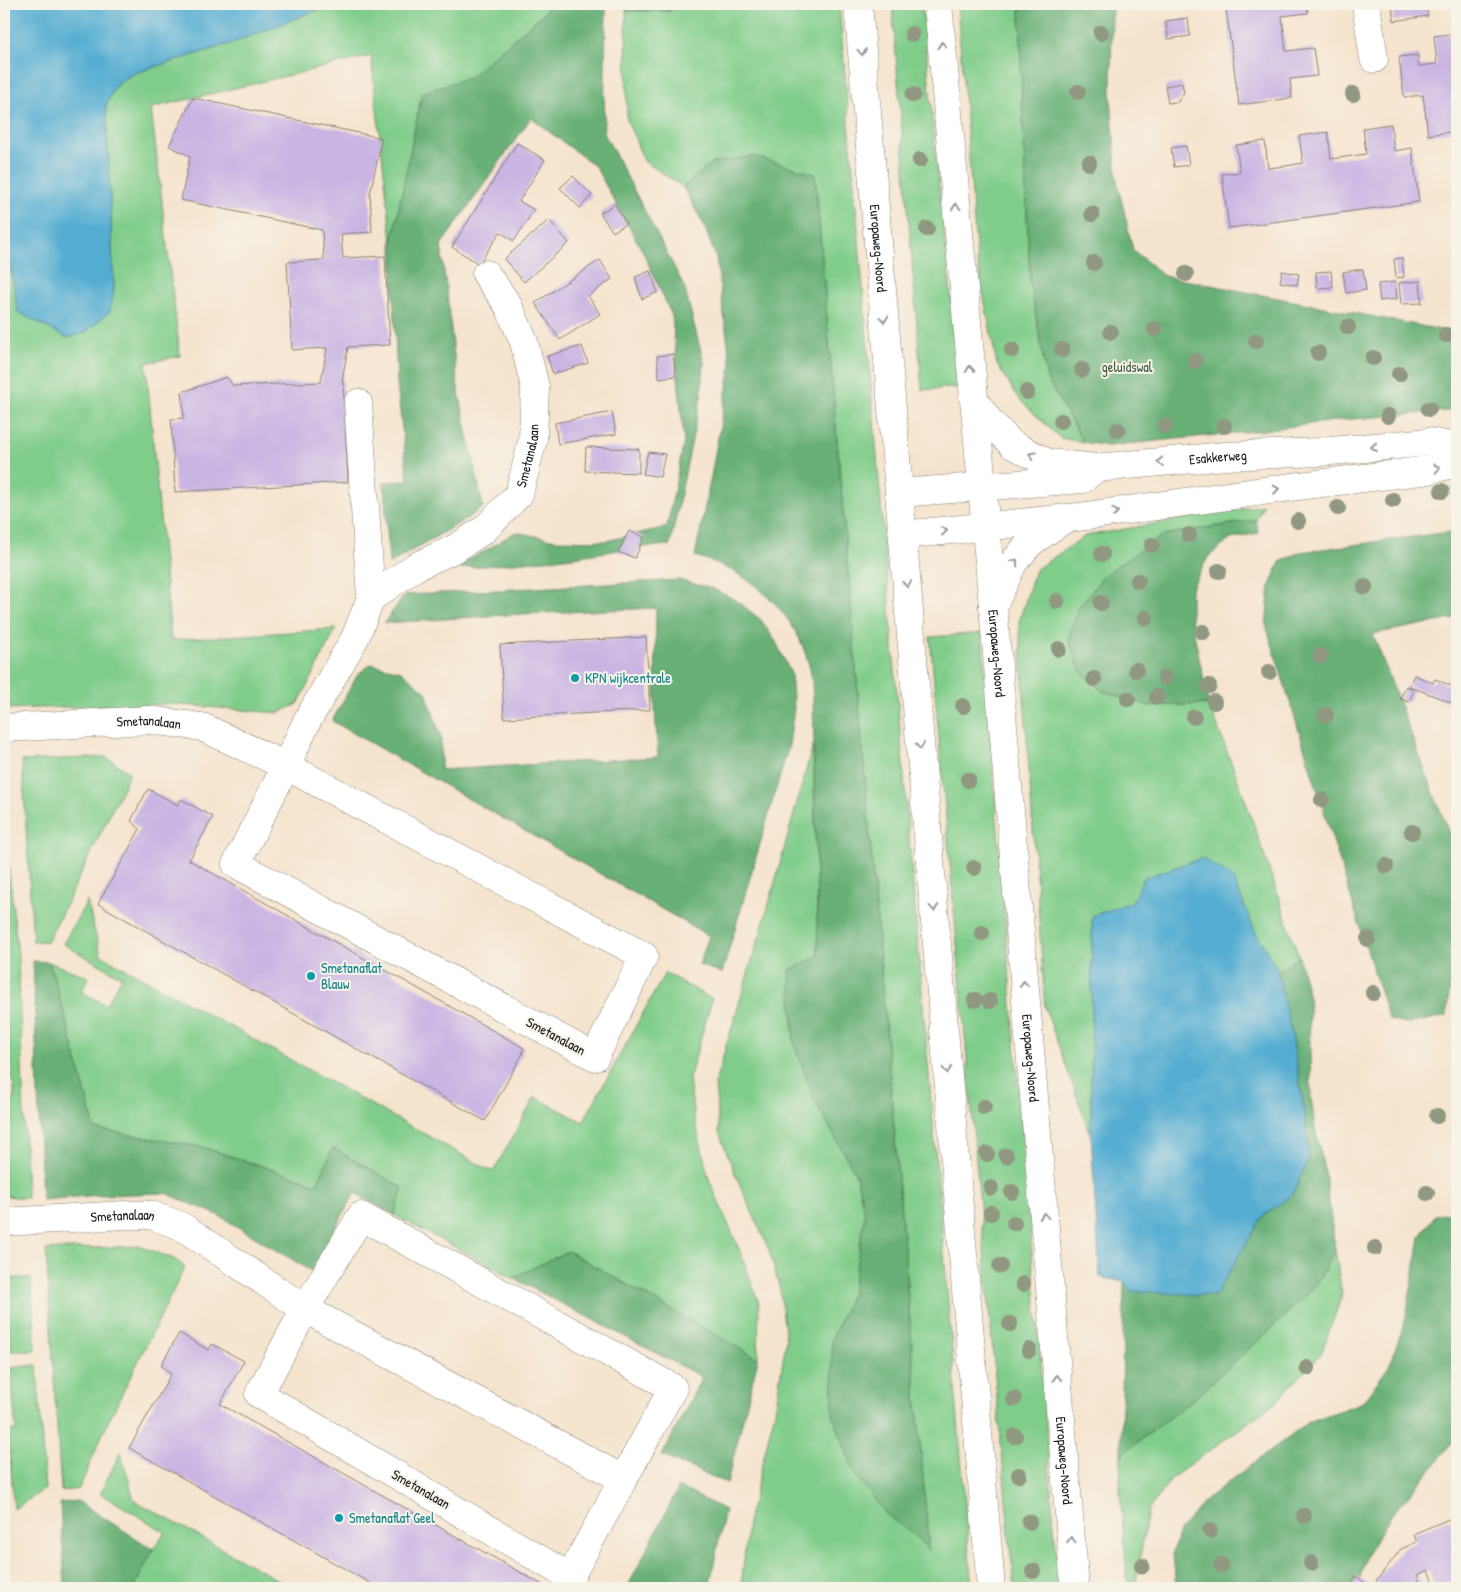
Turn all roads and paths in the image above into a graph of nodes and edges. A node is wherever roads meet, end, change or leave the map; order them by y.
1 (858, 4) edge
2 (938, 4) edge
3 (1366, 4) edge
4 (1374, 59) dead end
5 (486, 274) dead end
6 (973, 398) junction
7 (358, 403) dead end
8 (1457, 447) edge
9 (1457, 463) edge
10 (1096, 468) junction
11 (981, 487) junction
12 (899, 494) junction
13 (1066, 518) junction
14 (985, 526) junction
15 (903, 535) junction
16 (372, 598) junction
17 (993, 606) junction
18 (4, 728) edge
19 (286, 766) junction
20 (4, 1222) edge
21 (305, 1309) junction
22 (623, 1479) junction
23 (991, 1588) edge
24 (1075, 1588) edge

1 -> 12 main road, Europaweg-Noord
6 -> 2 main road, Europaweg-Noord
3 - 4 main road
5 - 16 main road, Smetanalaan
10 -> 6 main road
6 - 11 main road, Europaweg-Noord
7 - 16 main road, Smetanalaan
8 -> 10 main road, Esakkerweg
13 -> 9 main road
10 - 11 main road, Esakkerweg
11 - 12 main road
11 - 14 main road, Europaweg-Noord
12 - 15 main road, Europaweg-Noord
13 - 14 main road
17 -> 13 main road
15 -> 14 main road
14 - 17 main road, Europaweg-Noord
15 -> 23 main road, Europaweg-Noord
16 - 19 main road, Smetanalaan
24 -> 17 main road, Europaweg-Noord
18 - 19 main road, Smetanalaan
19 - 19 main road, Smetanalaan
20 - 21 main road, Smetanalaan
21 - 22 main road, Smetanalaan
21 - 22 main road, Smetanalaan
21 - 22 main road, Smetanalaan

